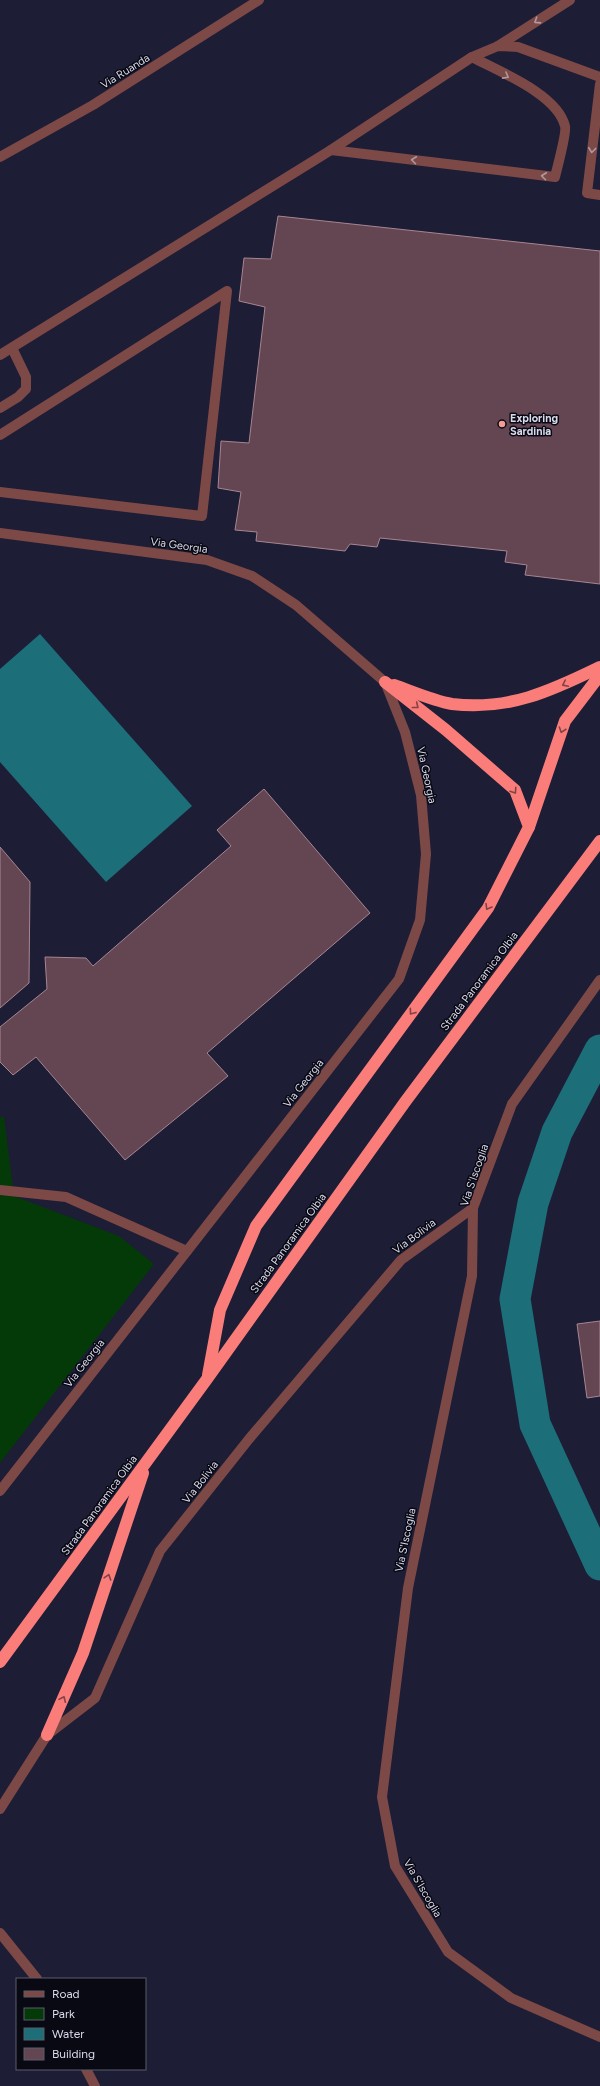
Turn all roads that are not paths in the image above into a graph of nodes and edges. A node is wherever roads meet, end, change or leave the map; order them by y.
1 (259, 0) edge
2 (570, 0) edge
3 (498, 46) junction
4 (472, 57) junction
5 (600, 76) edge
6 (600, 84) edge
7 (331, 150) junction
8 (0, 157) edge
9 (600, 195) edge
10 (12, 348) junction
11 (0, 355) edge
12 (0, 408) edge
13 (0, 435) edge
14 (0, 492) edge
15 (0, 532) edge
16 (600, 667) edge
17 (600, 675) edge
18 (385, 682) junction
19 (529, 827) junction
20 (600, 841) edge
21 (600, 980) edge
22 (0, 1190) edge
23 (473, 1208) junction
24 (187, 1251) junction
25 (207, 1379) junction
26 (146, 1462) junction
27 (0, 1491) edge
28 (0, 1662) edge
29 (47, 1735) junction
30 (0, 1809) edge
31 (0, 1933) edge
32 (36, 1978) edge
33 (600, 2037) edge
34 (87, 2070) edge
35 (95, 2086) edge

1 - 8 street, Via Ruanda
2 -> 3 street
3 - 4 street
3 - 5 street
4 - 7 street
4 -> 7 street
6 -> 9 street
7 - 10 street
10 - 11 street
10 - 12 street
13 - 14 street
15 - 18 street, Via Georgia
16 -> 18 highway
17 -> 19 highway
18 -> 19 highway
18 - 24 street, Via Georgia
19 -> 25 highway
20 - 25 highway, Strada Panoramica Olbia
21 - 23 street, Via S'Iscoglia
22 - 24 street
23 - 29 street, Via Bolivia
23 - 33 street, Via S'Iscoglia
24 - 27 street, Via Georgia
25 - 26 highway, Strada Panoramica Olbia
26 - 28 highway, Strada Panoramica Olbia
29 -> 26 highway
29 - 30 street, Via Bolivia
31 - 32 street
34 - 35 street

